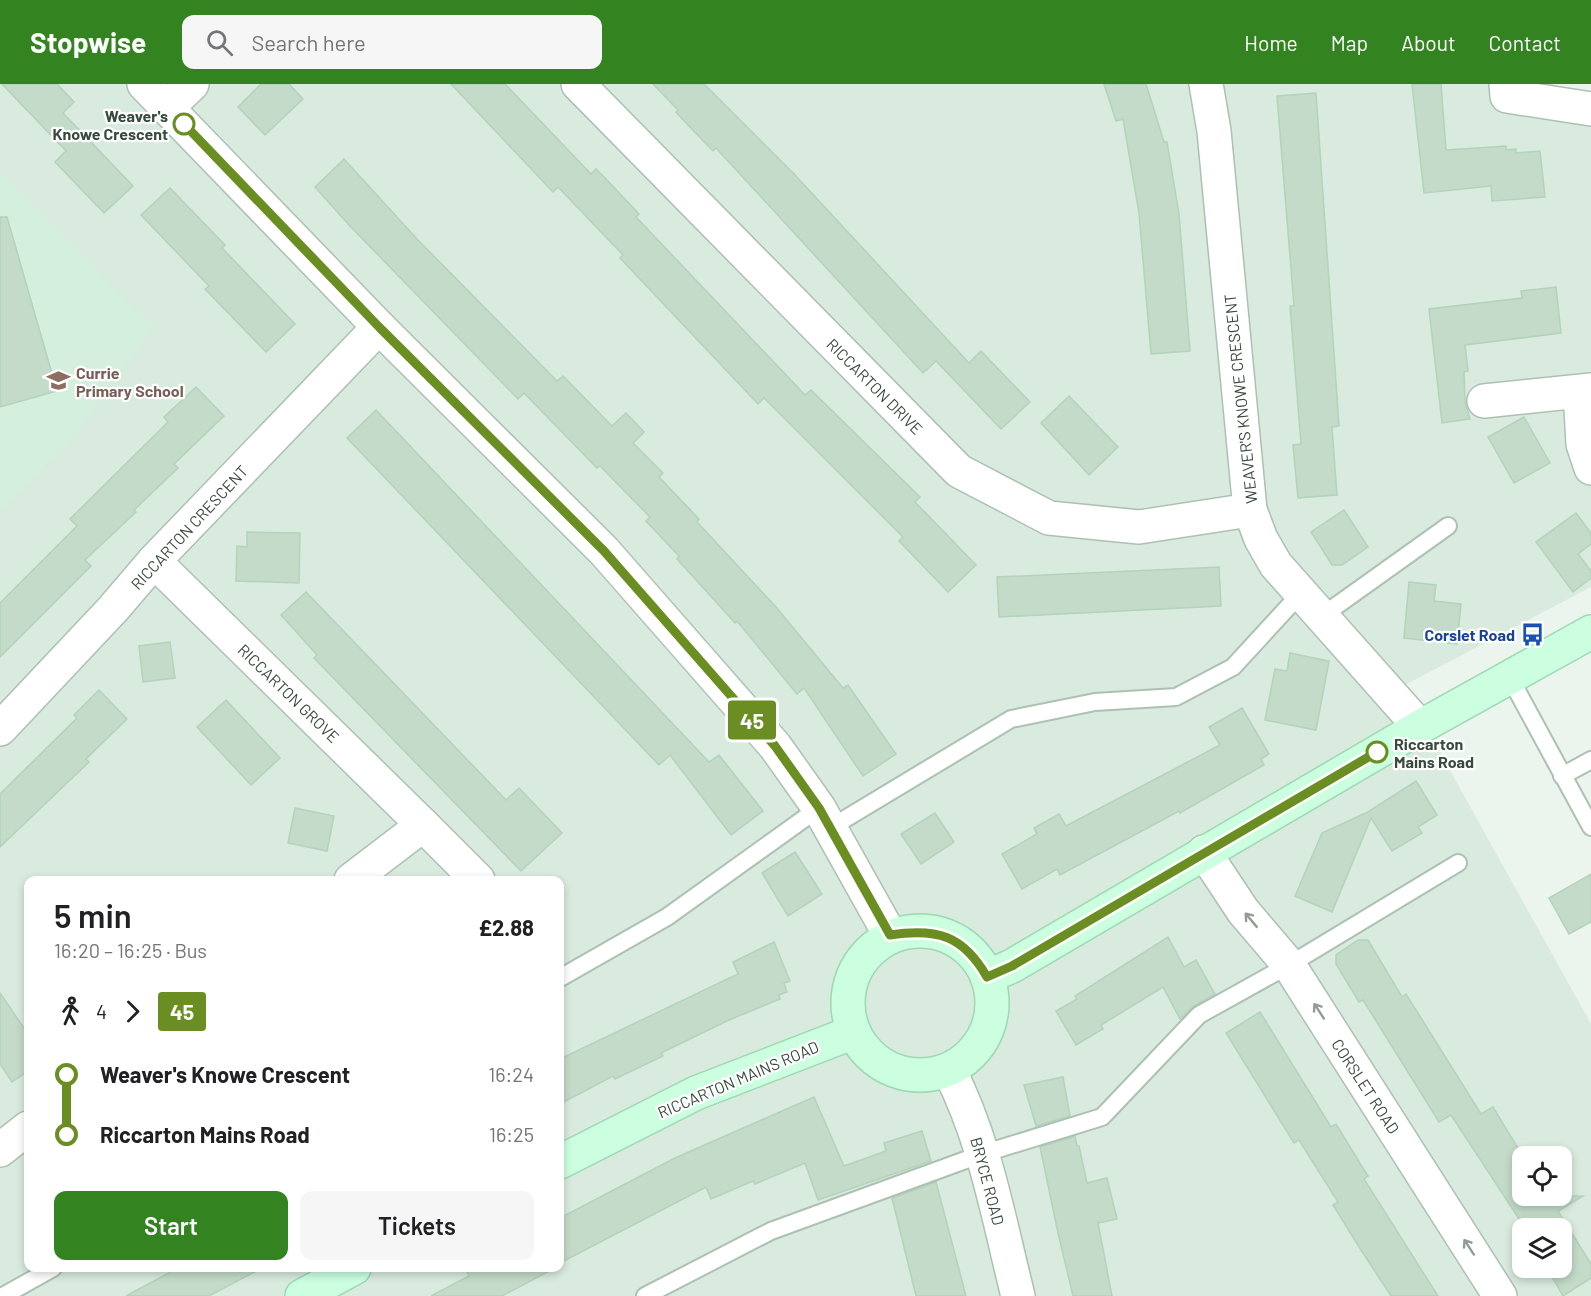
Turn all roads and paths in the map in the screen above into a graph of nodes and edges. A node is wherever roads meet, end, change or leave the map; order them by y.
1 (144, 84) edge
2 (192, 84) edge
3 (578, 84) edge
4 (1206, 84) edge
5 (1506, 84) edge
6 (168, 107) junction
7 (1591, 109) edge
8 (379, 327) junction
9 (1585, 391) edge
10 (1484, 401) dead end
11 (1591, 468) edge
12 (1250, 510) junction
13 (1448, 526) dead end
14 (154, 561) junction
15 (1311, 605) junction
16 (1591, 632) edge
17 (1510, 678) junction
18 (1420, 727) junction
19 (0, 729) edge
20 (1591, 760) edge
21 (1562, 776) junction
22 (825, 818) junction
23 (423, 825) junction
24 (1591, 827) edge
25 (1204, 852) junction
26 (1458, 863) dead end
27 (356, 876) edge
28 (474, 876) edge
29 (890, 935) junction
30 (1289, 965) junction
31 (564, 976) edge
32 (987, 977) junction
33 (854, 1032) junction
34 (949, 1070) junction
35 (24, 1131) edge
36 (0, 1150) edge
37 (982, 1154) junction
38 (564, 1160) edge
39 (46, 1272) edge
40 (347, 1272) edge
41 (3, 1296) edge
42 (302, 1296) edge
43 (645, 1296) edge
44 (1018, 1296) edge
45 (1500, 1296) edge

1 - 6 street
2 - 6 street
3 - 12 street, RICCARTON DRIVE
4 - 12 street, WEAVER'S KNOWE CRESCENT
5 - 7 street
6 - 8 street
8 - 14 street, RICCARTON CRESCENT
8 - 22 street
9 - 10 street
9 - 11 street
12 - 15 street, WEAVER'S KNOWE CRESCENT
13 - 15 lane
14 - 19 street, RICCARTON CRESCENT
14 - 23 street, RICCARTON GROVE
15 - 18 street, WEAVER'S KNOWE CRESCENT
15 - 22 lane
16 - 17 street
17 - 18 street
17 - 21 lane
18 - 25 street
20 - 21 lane
21 - 24 lane
22 - 29 street
22 - 31 lane
23 - 27 street
23 - 28 street, RICCARTON GROVE
30 -> 25 street, CORSLET ROAD
25 - 32 street
26 - 30 lane
29 - 32 street
29 - 33 street
30 - 37 lane
45 -> 30 street, CORSLET ROAD
32 - 34 street
33 - 34 street
33 - 38 street, RICCARTON MAINS ROAD
34 - 37 street, BRYCE ROAD
35 - 36 street
37 - 43 lane
37 - 44 street, BRYCE ROAD
39 - 41 lane
40 - 42 street

